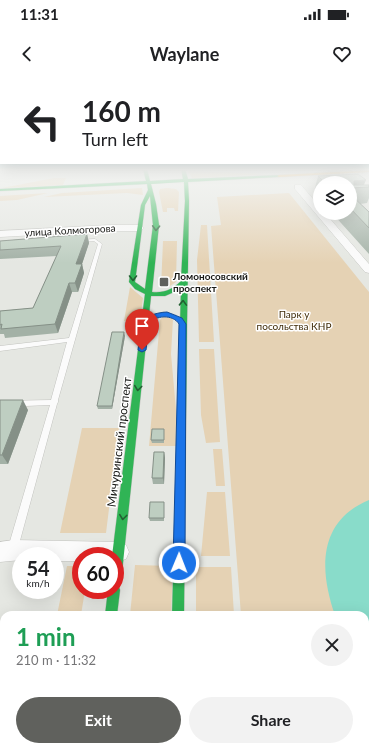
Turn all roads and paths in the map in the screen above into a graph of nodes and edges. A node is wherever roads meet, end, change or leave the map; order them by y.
1 (140, 200) edge
2 (153, 200) edge
3 (187, 201) edge
4 (311, 202) edge
5 (313, 204) edge
6 (326, 220) edge
7 (140, 228) junction
8 (0, 234) edge
9 (71, 242) edge
10 (369, 270) edge
11 (184, 282) junction
12 (149, 293) junction
13 (145, 324) junction
14 (183, 324) junction
15 (71, 340) junction
16 (0, 349) edge
17 (55, 402) junction
18 (0, 404) edge
19 (120, 547) edge
20 (6, 551) edge
21 (72, 552) edge
22 (113, 599) edge
23 (111, 611) edge
24 (178, 611) edge

1 - 7 main road
2 -> 12 main road, Мичуринский проспект
3 - 11 main road
4 - 5 street
6 - 10 street
7 - 8 street, улица Колмогорова
7 -> 12 main road
9 - 15 lane
11 - 12 main road
14 -> 11 main road
12 - 13 main road, Мичуринский проспект
13 - 14 lane
13 -> 19 main road, Мичуринский проспект
14 - 24 main road
15 - 16 lane
15 - 17 lane
17 - 18 lane
17 - 20 lane
20 - 21 street
22 - 23 main road

